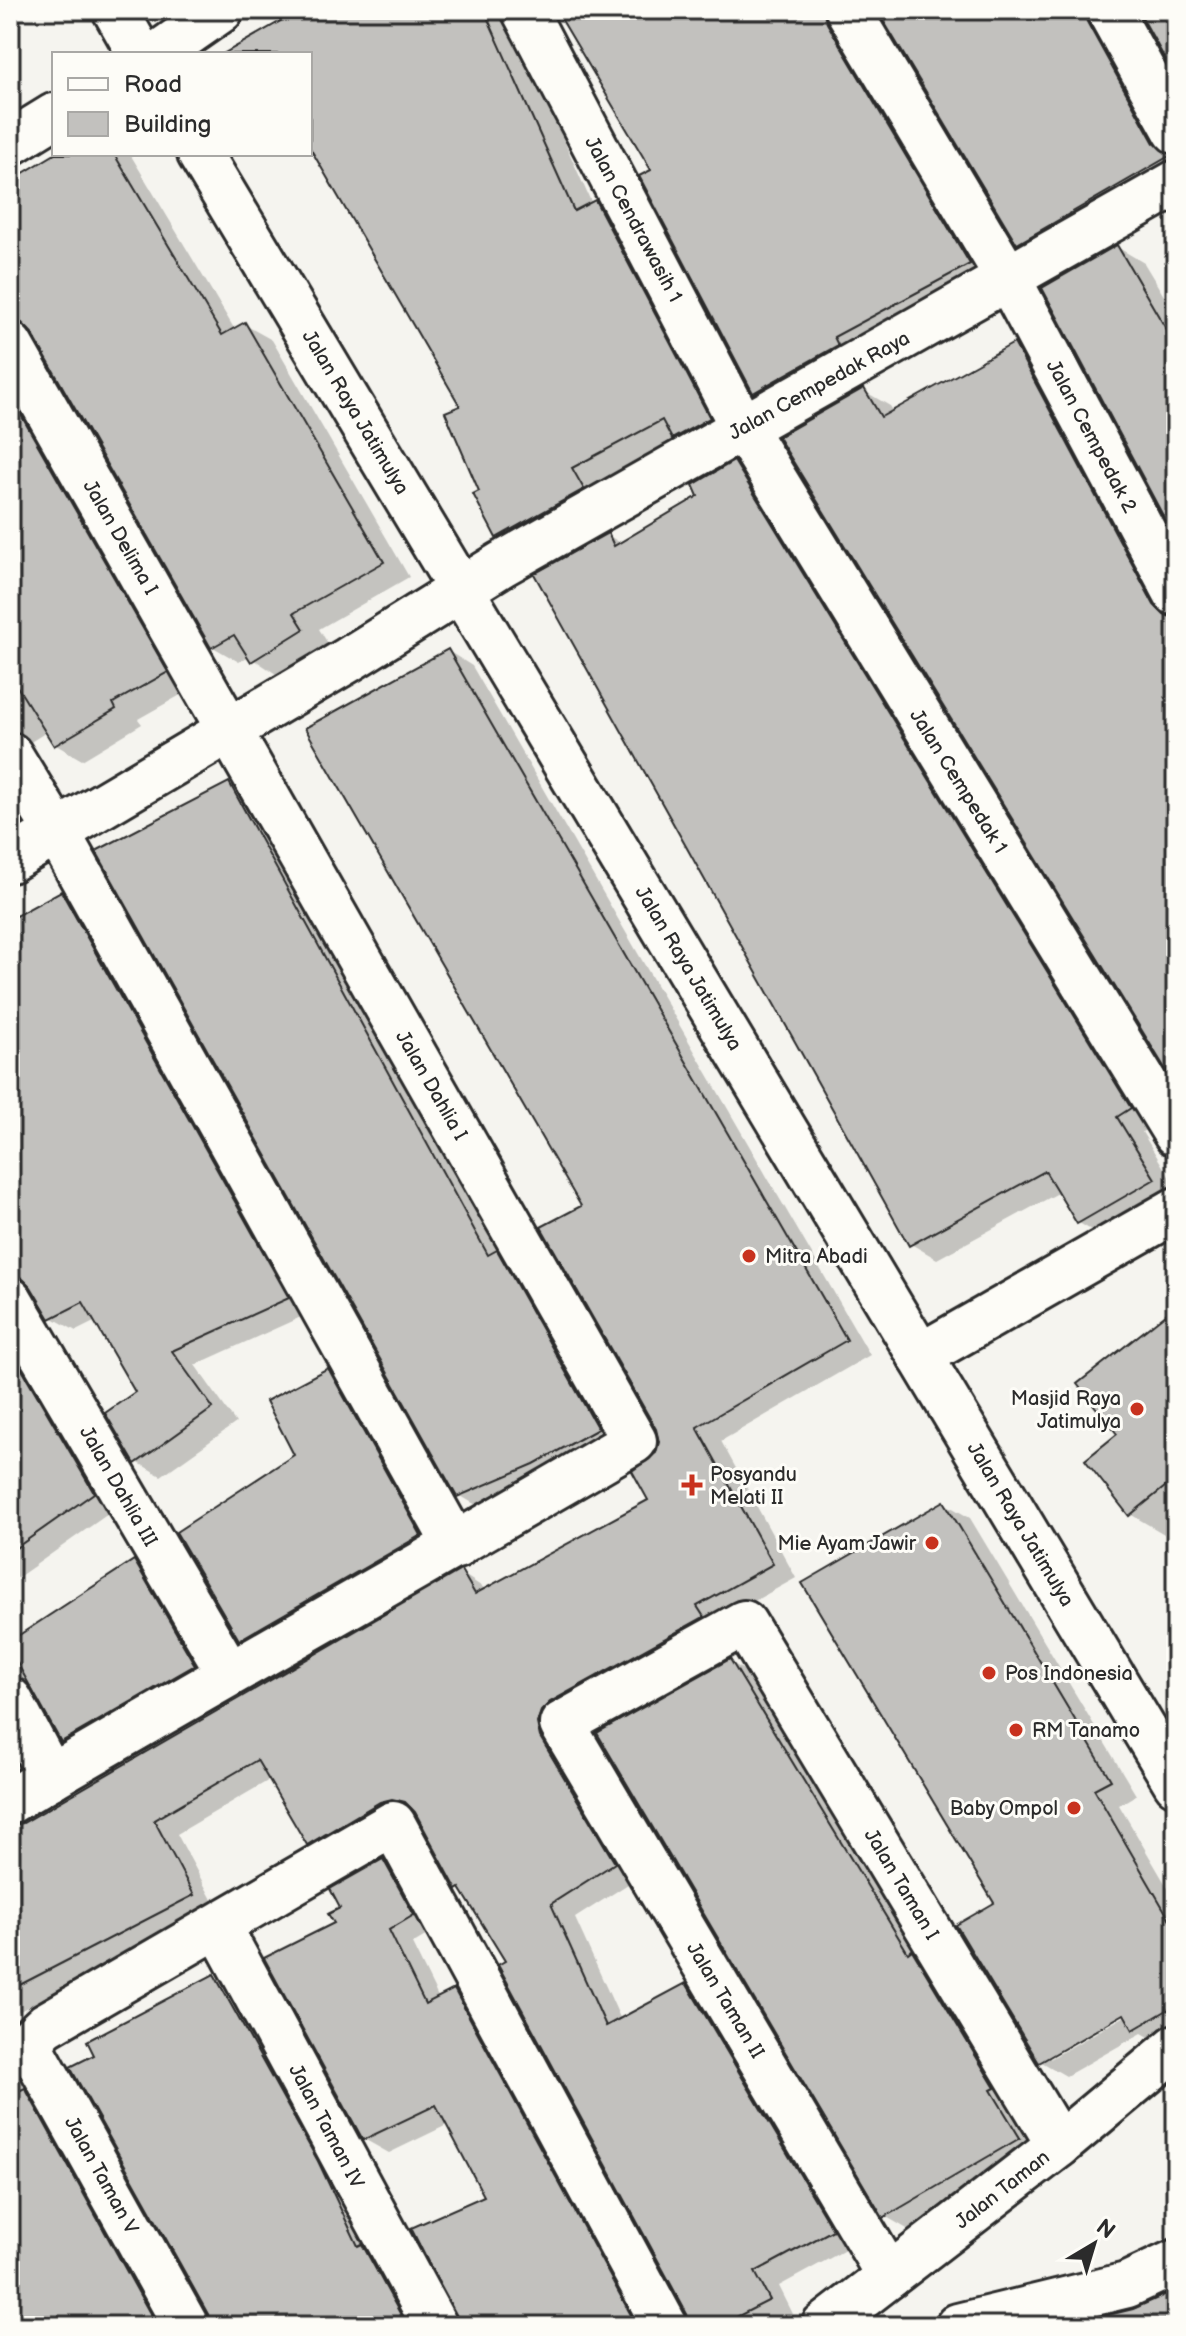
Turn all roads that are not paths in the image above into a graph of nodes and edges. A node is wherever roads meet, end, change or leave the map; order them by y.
1 (115, 10) edge
2 (221, 10) edge
3 (524, 10) edge
4 (848, 10) edge
5 (1109, 10) edge
6 (139, 52) edge
7 (161, 52) edge
8 (52, 117) edge
9 (1176, 131) edge
10 (10, 143) edge
11 (201, 156) edge
12 (1176, 183) edge
13 (1008, 278) junction
14 (10, 345) edge
15 (743, 428) junction
16 (463, 587) junction
17 (1176, 593) edge
18 (230, 730) junction
19 (10, 755) edge
20 (57, 832) junction
21 (10, 860) edge
22 (1176, 1134) edge
23 (1176, 1210) edge
24 (10, 1300) edge
25 (920, 1356) junction
26 (456, 1546) junction
27 (228, 1671) junction
28 (10, 1700) edge
29 (562, 1724) joint
30 (51, 1777) junction
31 (1176, 1783) edge
32 (10, 1801) edge
33 (219, 1927) junction
34 (1176, 2047) edge
35 (1059, 2145) junction
36 (1176, 2262) edge
37 (889, 2276) junction
38 (186, 2326) edge
39 (435, 2326) edge
40 (665, 2326) edge
41 (824, 2326) edge
42 (958, 2326) edge

1 - 6 street
2 - 7 street
3 - 15 street, Jalan Cendrawasih 1
4 - 13 street, Jalan Cempedak 2
5 - 9 street
8 - 10 street
11 - 16 street, Jalan Raya Jatimulya
12 - 13 street, Jalan Cempedak Raya
13 - 15 street, Jalan Cempedak Raya
13 - 17 street, Jalan Cempedak 2
14 - 18 street, Jalan Delima I
15 - 16 street, Jalan Cempedak Raya
15 - 22 street, Jalan Cempedak 1
16 - 18 street, Jalan Cempedak Raya
16 - 25 street, Jalan Raya Jatimulya
18 - 20 street, Jalan Cempedak Raya
18 - 26 street, Jalan Dahlia I
19 - 20 street
20 - 21 street, Jalan Cempedak Raya
20 - 26 street
23 - 25 street
24 - 27 street, Jalan Dahlia III
25 - 31 street, Jalan Raya Jatimulya
26 - 27 street
27 - 30 street
28 - 30 street
29 - 35 street, Jalan Taman I
29 - 37 street, Jalan Taman II
30 - 32 street
33 - 38 street, Jalan Taman V
33 - 39 street, Jalan Taman IV
33 - 40 street
34 - 35 street, Jalan Taman
35 - 37 street, Jalan Taman
36 - 42 street
37 - 41 street, Jalan Taman

